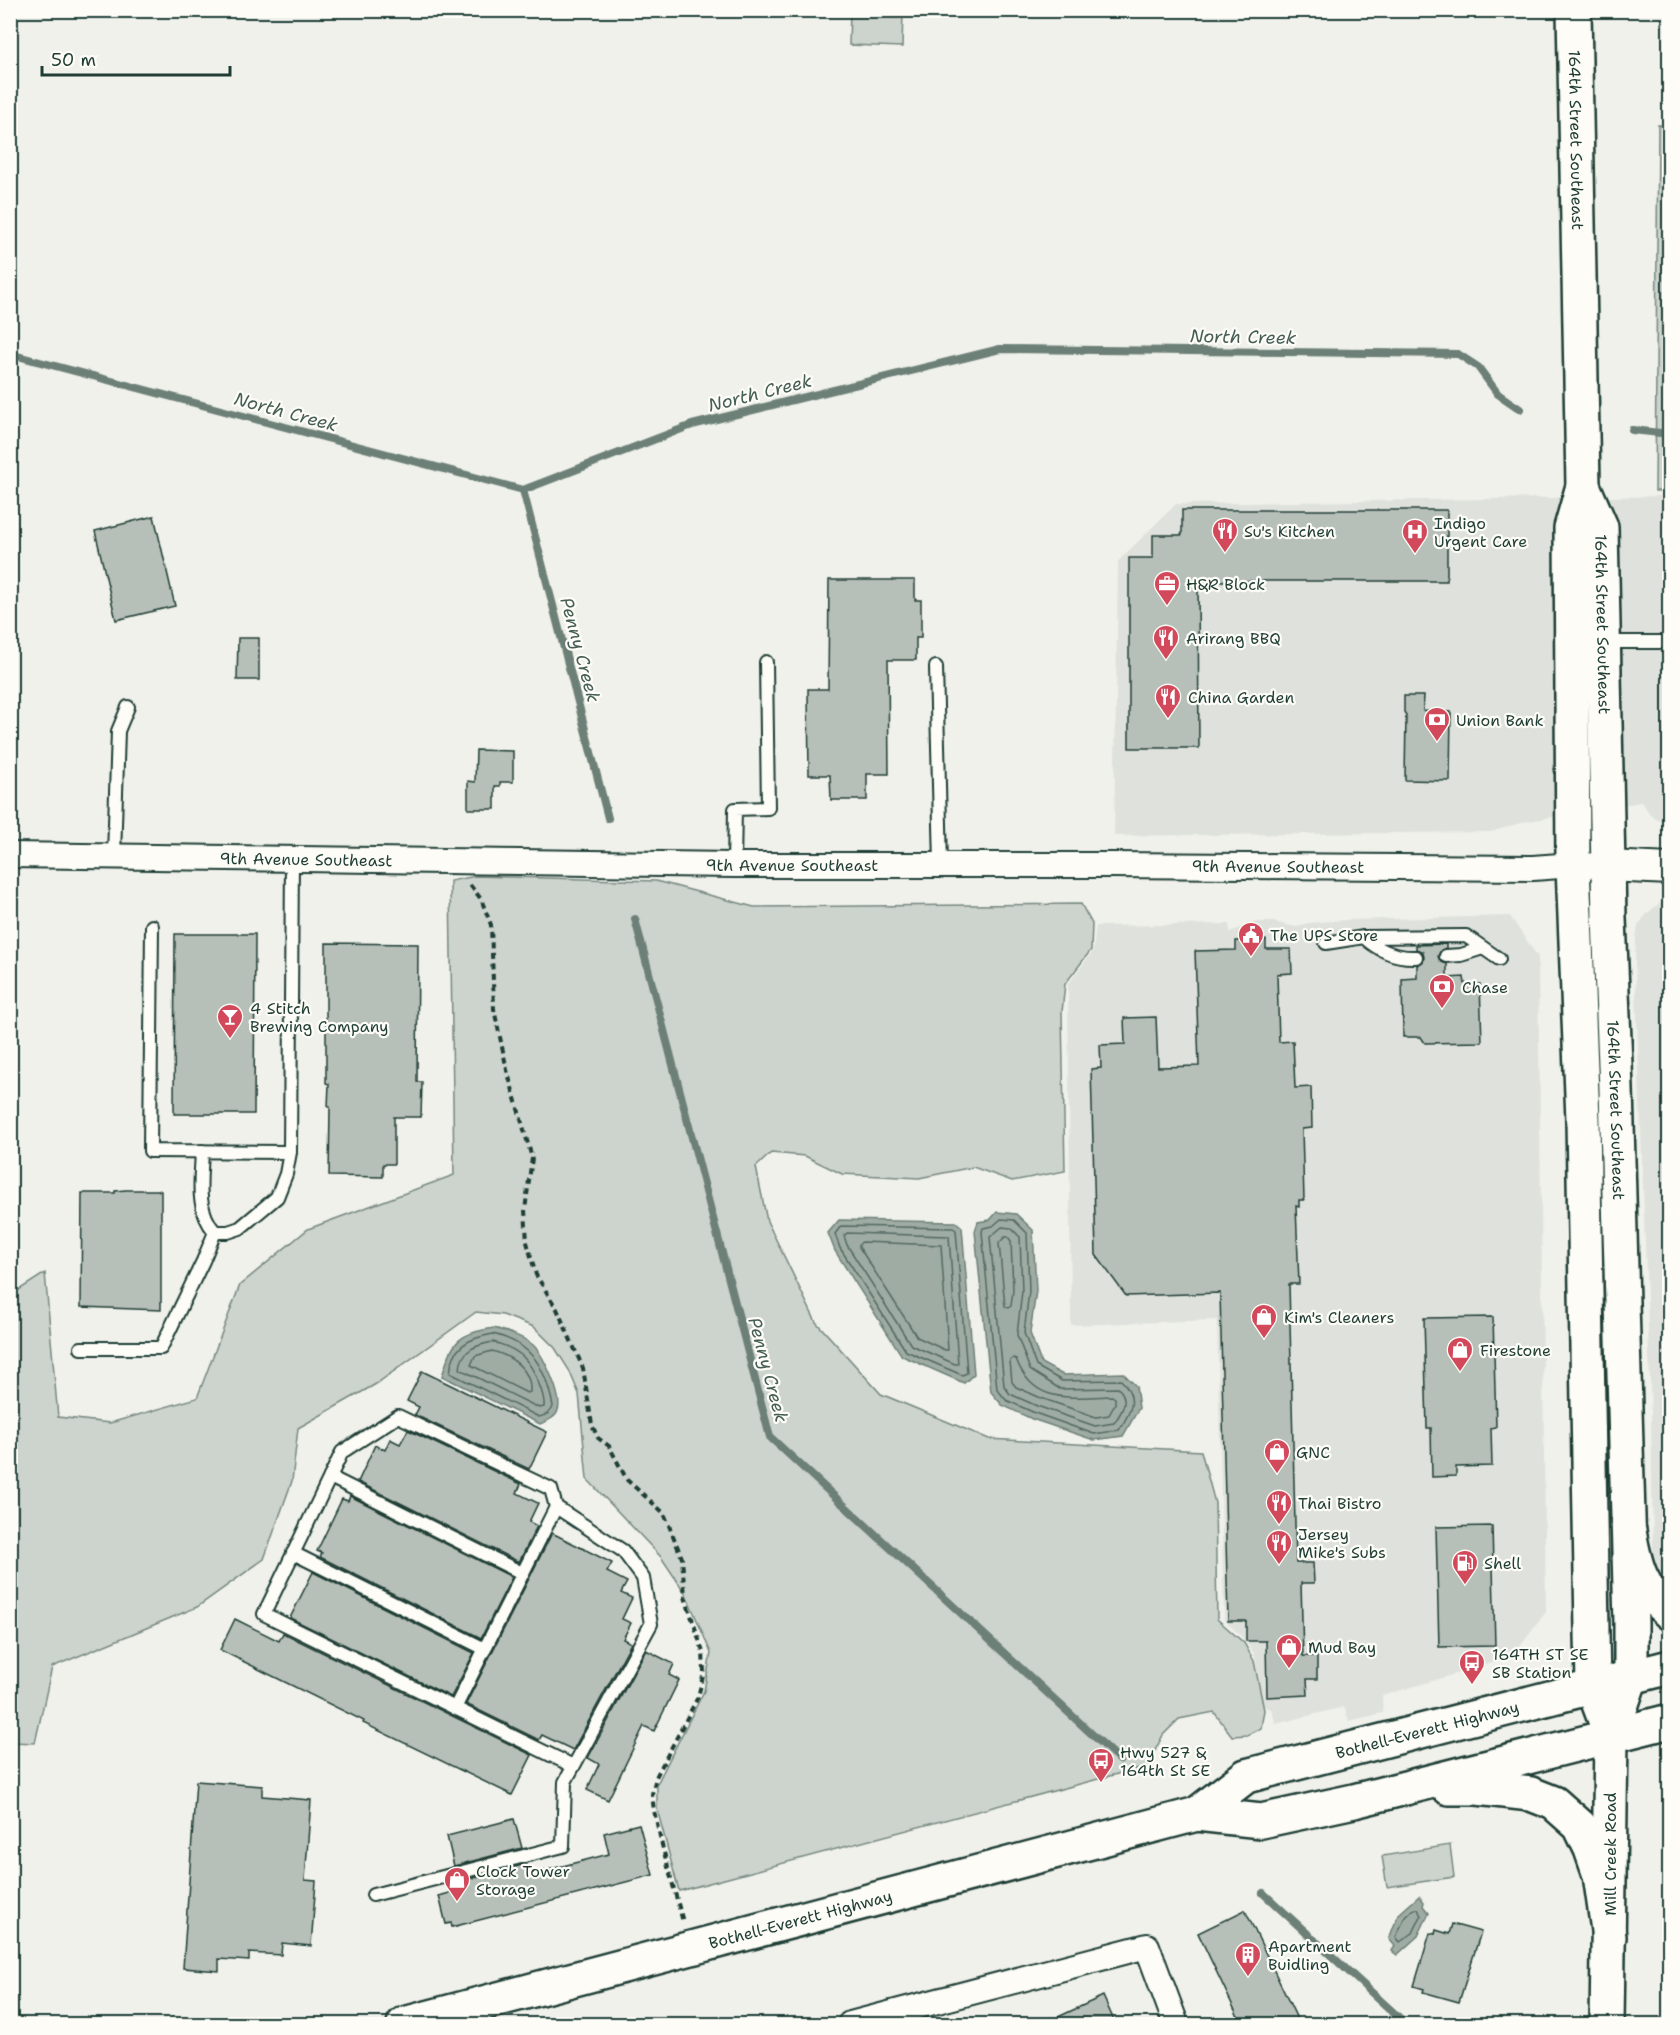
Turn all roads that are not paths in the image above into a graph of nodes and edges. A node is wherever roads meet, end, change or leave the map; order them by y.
1 (1574, 10) edge
2 (1583, 486) junction
3 (1603, 642) junction
4 (1670, 642) edge
5 (766, 662) dead end
6 (936, 667) dead end
7 (128, 707) dead end
8 (10, 855) edge
9 (114, 856) junction
10 (292, 858) junction
11 (941, 864) junction
12 (734, 865) junction
13 (1573, 865) junction
14 (1608, 866) junction
15 (1670, 869) edge
16 (152, 926) dead end
17 (1364, 937) junction
18 (1326, 943) dead end
19 (1483, 948) junction
20 (1446, 956) dead end
21 (1416, 957) dead end
22 (1499, 959) dead end
23 (202, 1151) junction
24 (290, 1152) junction
25 (215, 1232) junction
26 (81, 1348) dead end
27 (330, 1477) junction
28 (556, 1507) junction
29 (1629, 1531) junction
30 (293, 1553) junction
31 (522, 1573) junction
32 (1670, 1613) edge
33 (484, 1649) junction
34 (1670, 1667) edge
35 (1631, 1677) junction
36 (1593, 1688) junction
37 (455, 1708) junction
38 (1670, 1721) edge
39 (1611, 1736) junction
40 (573, 1766) junction
41 (1409, 1787) junction
42 (1197, 1814) junction
43 (373, 1895) dead end
44 (1609, 1937) junction
45 (404, 2025) edge
46 (850, 2025) edge
47 (1176, 2025) edge
48 (1607, 2025) edge

1 - 2 main road, 164th Street Southeast
2 - 3 main road, 164th Street Southeast
2 - 13 main road, 164th Street Southeast
3 - 4 lane
3 - 14 main road, 164th Street Southeast
5 - 12 lane
6 - 11 lane
7 - 9 lane
8 - 9 street, 9th Avenue Southeast
9 - 10 street, 9th Avenue Southeast
10 - 12 street, 9th Avenue Southeast
10 - 24 lane
11 - 12 street, 9th Avenue Southeast
11 - 13 street, 9th Avenue Southeast
13 - 14 street, 9th Avenue Southeast
13 - 36 main road, 164th Street Southeast
14 - 15 street
14 - 29 main road, 164th Street Southeast
16 - 23 lane
17 - 18 lane
17 - 19 lane
17 - 21 lane
19 - 20 lane
19 - 22 lane
23 - 24 lane
23 - 25 lane
24 - 25 lane
25 - 26 lane
27 - 28 lane
27 - 30 lane
27 - 31 lane
28 - 31 lane
28 - 40 lane
29 - 32 main road
29 - 35 main road, 164th Street Southeast
30 - 33 lane
30 - 37 lane
31 - 33 lane
33 - 37 lane
34 - 35 main road, Bothell-Everett Highway
35 - 36 main road, Bothell-Everett Highway
35 - 39 main road, 164th Street Southeast
36 - 39 main road, Mill Creek Road
36 - 42 main road, Bothell-Everett Highway
37 - 40 lane
38 - 39 main road, Bothell-Everett Highway
39 - 41 main road, Bothell-Everett Highway
39 - 44 main road, Mill Creek Road
40 - 43 lane
41 - 42 main road, Bothell-Everett Highway
41 - 44 main road
42 - 45 main road, Bothell-Everett Highway
44 - 48 main road, Mill Creek Road
46 - 47 street

